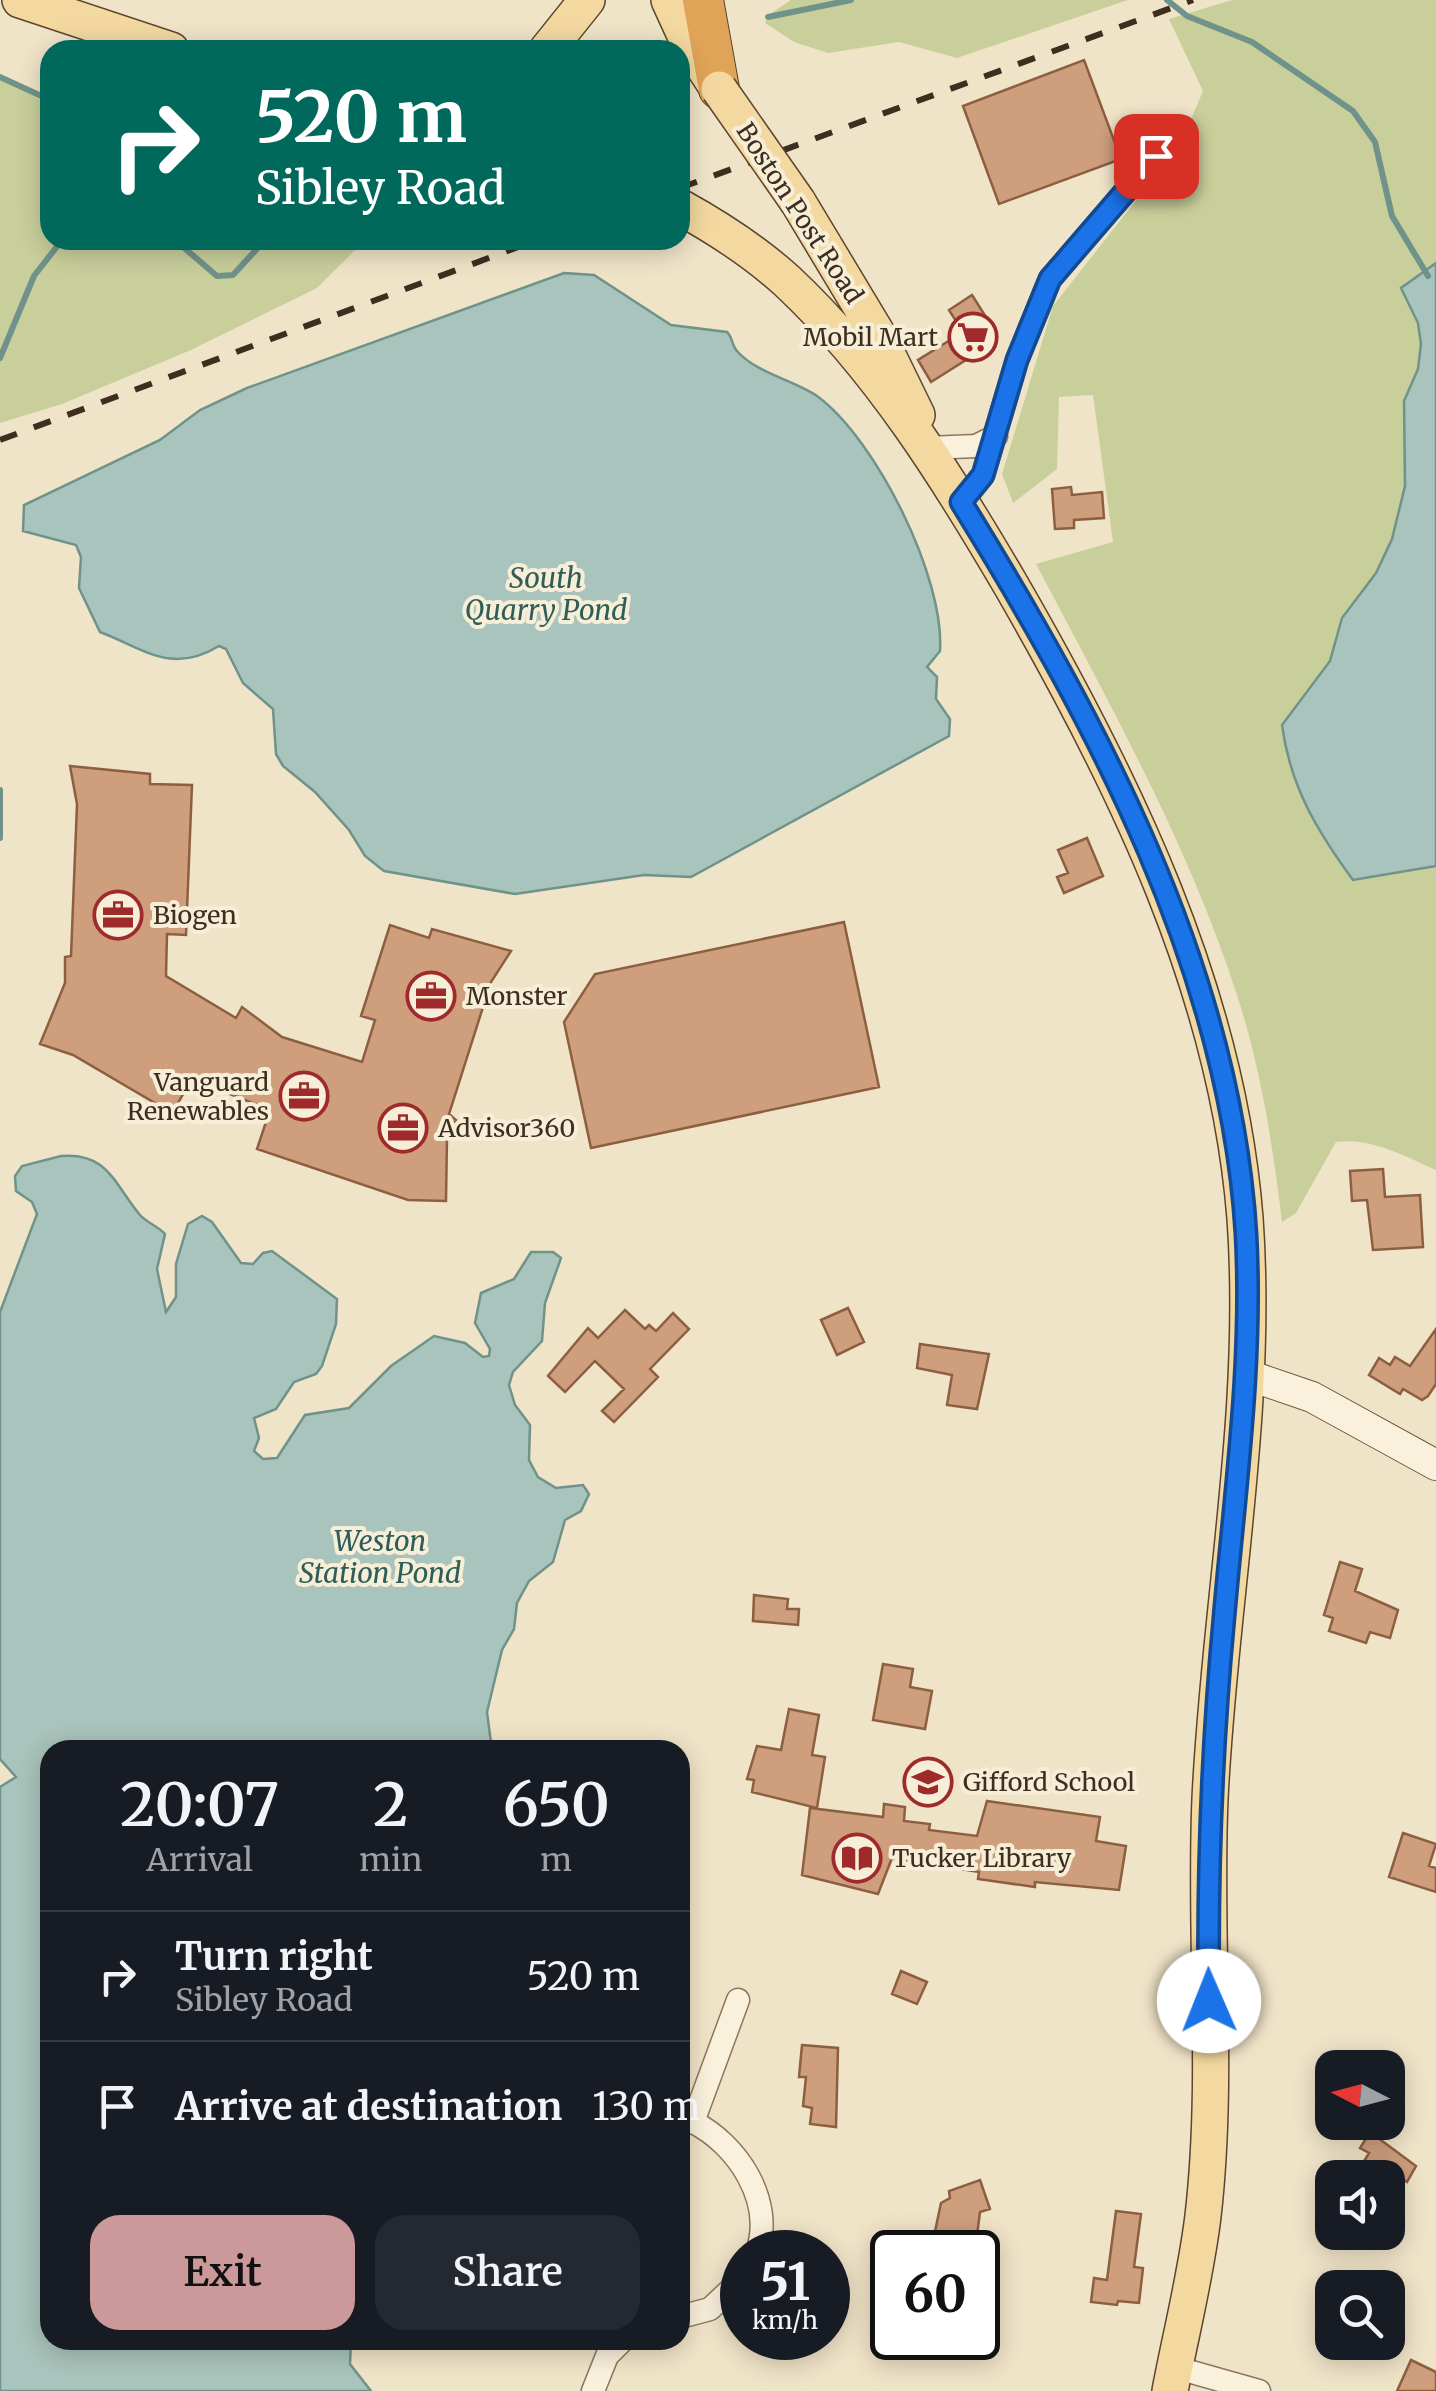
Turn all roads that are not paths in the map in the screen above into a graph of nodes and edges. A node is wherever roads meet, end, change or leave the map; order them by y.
1 (20, 0) edge
2 (587, 0) edge
3 (670, 0) edge
4 (704, 0) edge
5 (141, 40) edge
6 (555, 40) edge
7 (687, 40) edge
8 (690, 46) edge
9 (718, 90) junction
10 (1156, 156) dead end
11 (695, 216) edge
12 (996, 436) junction
13 (928, 448) junction
14 (961, 502) junction
15 (1245, 1374) junction
16 (1436, 1465) edge
17 (738, 2000) dead end
18 (759, 2230) edge
19 (720, 2300) edge
20 (690, 2314) edge
21 (615, 2350) edge
22 (1172, 2379) edge
23 (593, 2391) edge
24 (1259, 2391) edge

1 - 5 main road
2 - 6 main road
3 - 7 main road, Boston Post Road
4 - 9 highway
8 - 9 main road, Boston Post Road
9 - 13 main road, Boston Post Road, bridge
10 - 12 street
11 - 13 main road, Boston Post Road
12 - 13 street
12 - 14 street
13 - 14 main road, Boston Post Road
14 - 15 main road, Boston Post Road
15 - 16 street
15 - 22 main road, Boston Post Road
17 - 18 street
19 - 20 street
21 - 23 street
22 - 24 street

